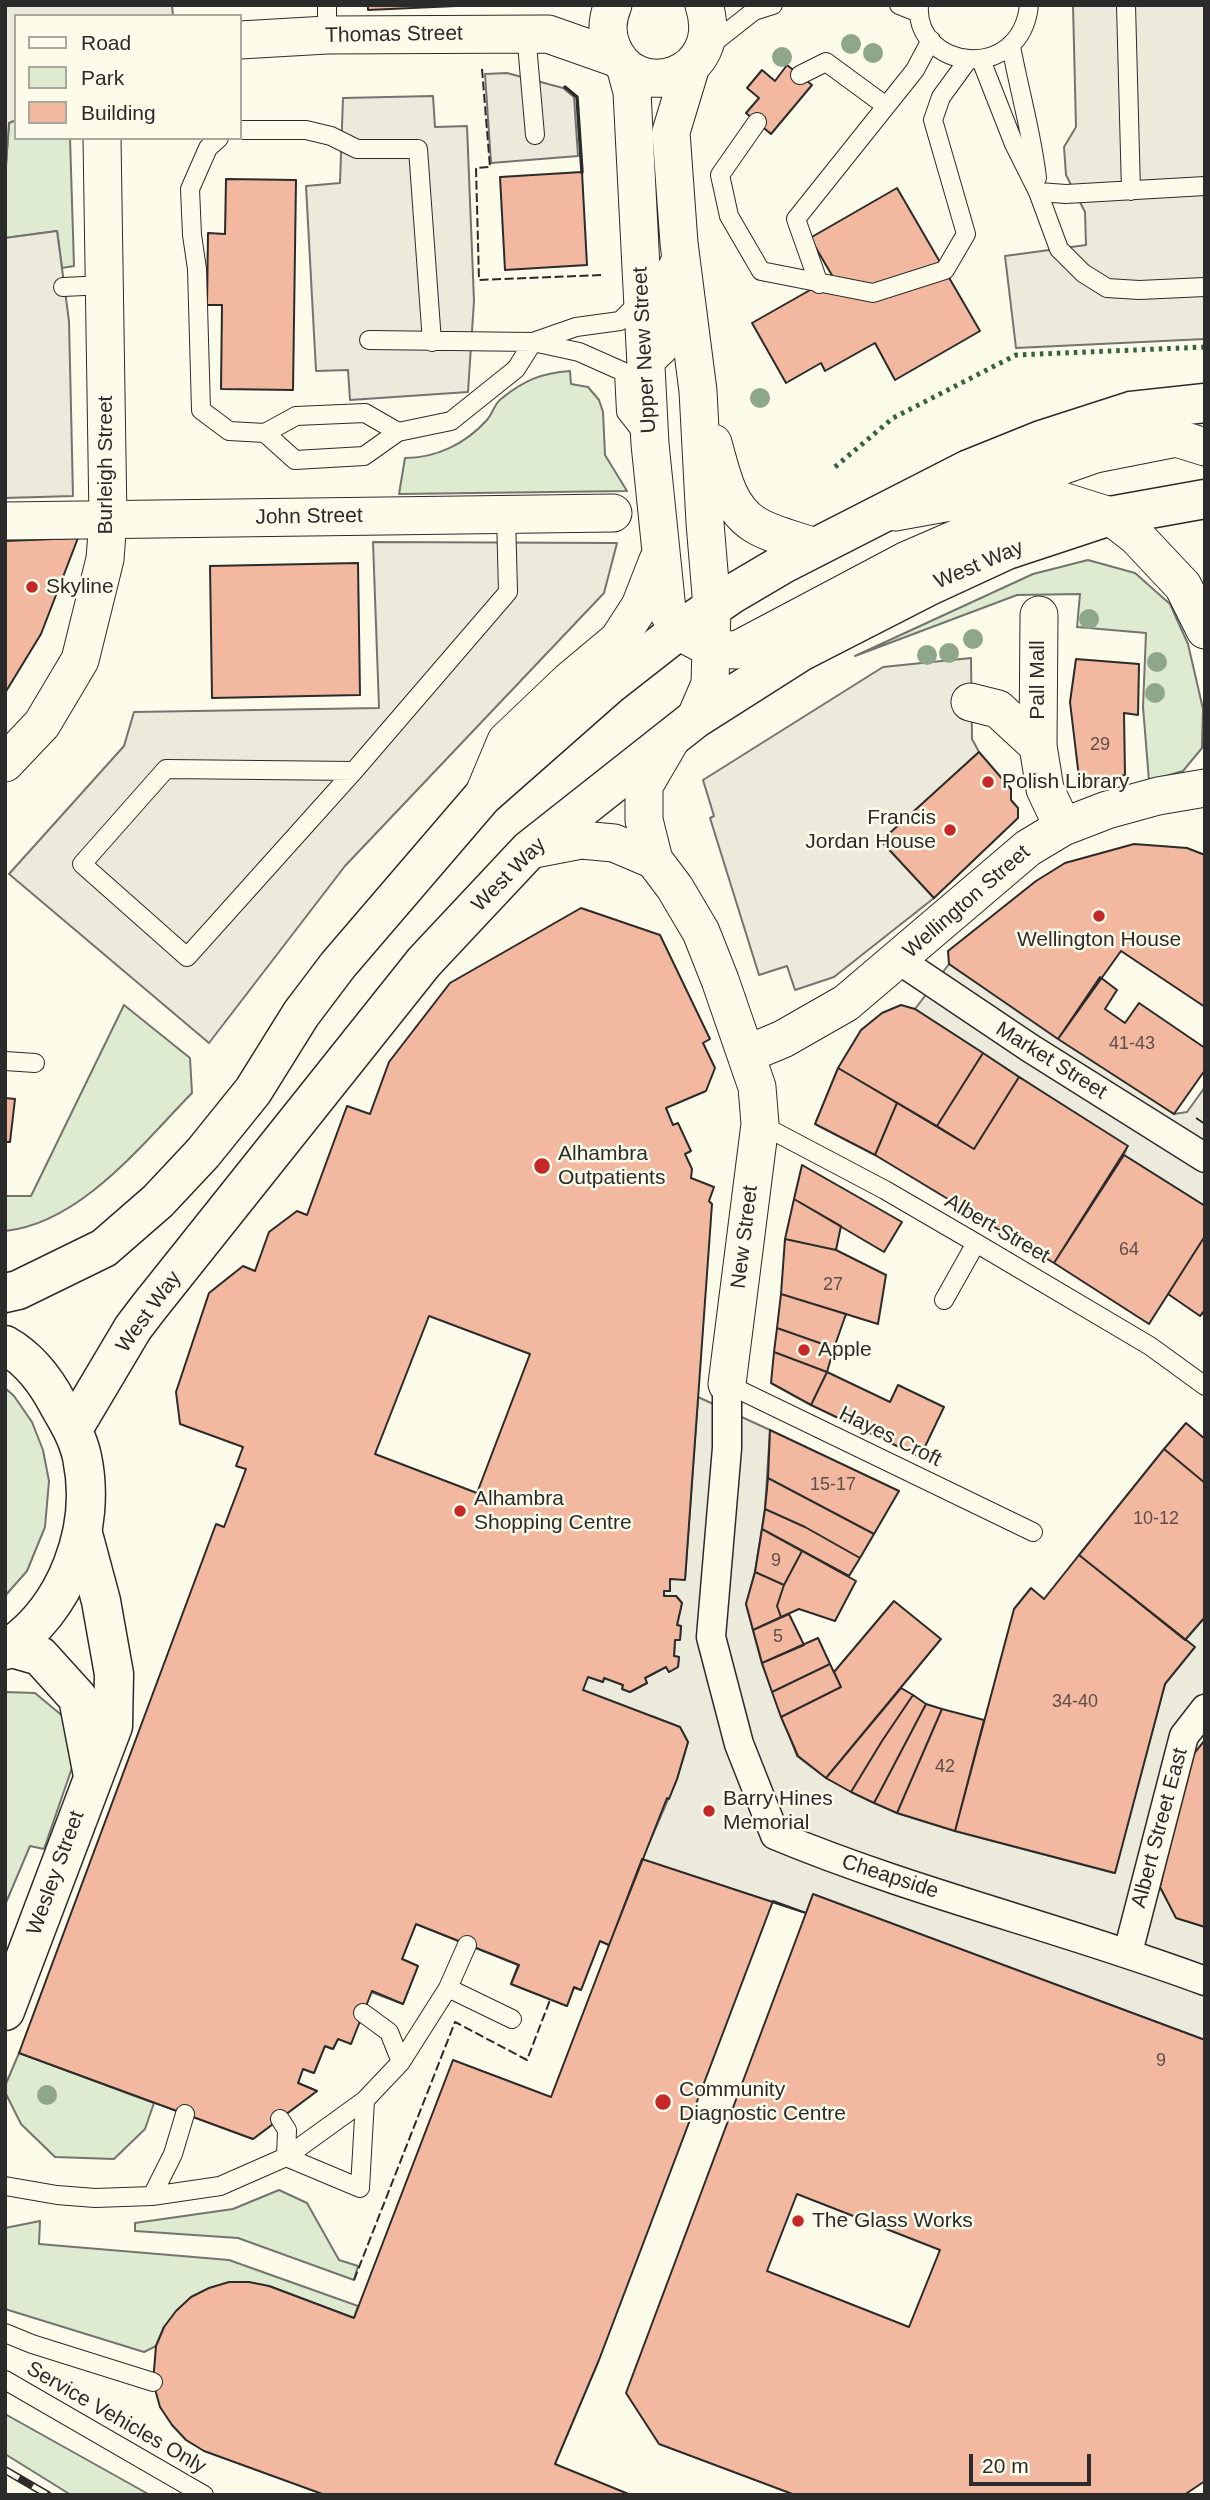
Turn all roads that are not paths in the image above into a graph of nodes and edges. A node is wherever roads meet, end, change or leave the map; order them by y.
1 (601, 5) edge
2 (613, 5) edge
3 (704, 5) edge
4 (773, 5) edge
5 (899, 5) edge
6 (1029, 5) edge
7 (1126, 5) edge
8 (919, 9) edge
9 (327, 20) edge
10 (537, 33) junction
11 (242, 40) edge
12 (931, 40) junction
13 (1011, 46) junction
14 (697, 58) junction
15 (974, 60) junction
16 (622, 63) junction
17 (800, 75) dead end
18 (886, 106) junction
19 (757, 122) dead end
20 (242, 130) edge
21 (535, 135) dead end
22 (102, 140) edge
23 (217, 140) edge
24 (1205, 186) edge
25 (1131, 191) junction
26 (1038, 192) junction
27 (679, 243) junction
28 (819, 284) junction
29 (104, 285) junction
30 (63, 287) dead end
31 (1205, 287) edge
32 (643, 299) junction
33 (369, 340) dead end
34 (432, 342) junction
35 (533, 342) junction
36 (635, 372) junction
37 (698, 391) junction
38 (1205, 403) edge
39 (398, 432) junction
40 (265, 433) junction
41 (1205, 447) edge
42 (1205, 499) edge
43 (613, 513) dead end
44 (883, 513) junction
45 (506, 515) junction
46 (1110, 516) junction
47 (108, 520) junction
48 (5, 521) edge
49 (815, 547) junction
50 (660, 552) junction
51 (712, 607) junction
52 (1039, 615) dead end
53 (1205, 629) edge
54 (678, 631) junction
55 (712, 649) junction
56 (970, 702) dead end
57 (684, 728) junction
58 (1038, 746) junction
59 (5, 763) edge
60 (354, 771) junction
61 (1205, 788) edge
62 (484, 796) junction
63 (1062, 827) junction
64 (529, 850) junction
65 (654, 860) junction
66 (899, 960) junction
67 (747, 1054) junction
68 (5, 1061) edge
69 (35, 1063) dead end
70 (760, 1124) junction
71 (1205, 1158) edge
72 (976, 1243) junction
73 (5, 1293) edge
74 (944, 1300) dead end
75 (5, 1345) edge
76 (727, 1384) junction
77 (1205, 1385) edge
78 (73, 1429) junction
79 (1033, 1532) dead end
80 (83, 1534) junction
81 (711, 1637) joint
82 (7, 1648) edge
83 (1205, 1709) edge
84 (93, 1776) junction
85 (467, 1945) dead end
86 (1128, 1952) junction
87 (1205, 1981) edge
88 (447, 1988) junction
89 (5, 2011) edge
90 (363, 2013) dead end
91 (512, 2019) dead end
92 (401, 2062) junction
93 (365, 2100) junction
94 (185, 2114) dead end
95 (280, 2119) dead end
96 (286, 2157) junction
97 (5, 2186) edge
98 (152, 2196) junction
99 (5, 2333) edge
100 (5, 2380) edge
101 (153, 2382) dead end
102 (204, 2495) edge

1 - 10 street, Thomas Street
2 - 16 street, Upper New Street
3 - 14 street, Upper New Street
4 - 14 lane
5 - 8 lane
6 - 13 lane
7 - 25 lane
8 - 12 lane
9 - 10 street, Thomas Street
9 - 11 street, Thomas Street
10 - 16 street, Thomas Street
10 - 21 lane
12 - 15 lane
12 - 18 lane
13 - 15 lane
13 - 26 lane
14 - 16 street
14 - 27 street, Upper New Street
15 - 26 lane
15 - 28 lane
16 - 32 street, Upper New Street
17 - 18 lane
18 - 28 lane
19 - 28 lane
20 - 34 lane
22 - 29 street, Burleigh Street
23 - 40 lane
24 - 25 lane
25 - 26 lane
26 - 31 lane
27 - 36 lane
27 - 37 street, Upper New Street
29 - 30 lane
29 - 47 street, Burleigh Street
32 - 35 lane
32 - 36 street, Upper New Street
33 - 34 lane
34 - 35 lane
35 - 36 lane
35 - 39 lane
36 - 50 street, Upper New Street
37 - 49 street, Upper New Street
37 - 51 street, Upper New Street
38 - 44 main road
39 - 40 lane
39 - 40 lane
41 - 44 street
42 - 46 main road, West Way
43 - 45 street, John Street
44 - 49 main road
45 - 47 street, John Street
45 - 60 lane
46 - 53 street
46 - 55 street, West Way
46 - 57 main road, West Way
47 - 48 street, John Street
47 - 59 street, Burleigh Street
49 - 51 main road
50 - 54 street, Upper New Street
50 - 62 street
51 - 54 main road
51 - 55 street, Upper New Street
52 - 58 street, Pall Mall
54 - 55 street
54 - 62 main road
55 - 57 street, Upper New Street
56 - 58 street, Pall Mall
57 - 64 main road, West Way
57 - 65 street, New Street
58 - 63 street, Pall Mall
60 - 60 lane
61 - 63 street, Wellington Street
62 - 73 main road
63 - 66 street, Wellington Street
64 - 65 street
64 - 78 main road, West Way
65 - 67 street, New Street
66 - 67 street, Wellington Street
66 - 71 street, Market Street
67 - 70 street, New Street
68 - 69 lane
70 - 72 lane, Albert Street
70 - 76 street, New Street
72 - 74 lane
72 - 77 lane, Albert Street
75 - 78 main road
76 - 79 lane, Hayes Croft
76 - 81 street, New Street
78 - 80 main road
80 - 82 main road
80 - 84 main road, Wesley Street
81 - 86 street, Cheapside
82 - 84 main road
83 - 86 street, Albert Street East
84 - 89 main road, Wesley Street
85 - 88 lane
86 - 87 street, Cheapside
88 - 91 lane
88 - 92 lane
90 - 92 lane
92 - 93 lane
93 - 96 lane
93 - 96 lane
94 - 98 lane
95 - 96 lane
96 - 98 lane
97 - 98 lane
99 - 101 lane
100 - 102 lane, Service Vehicles Only

